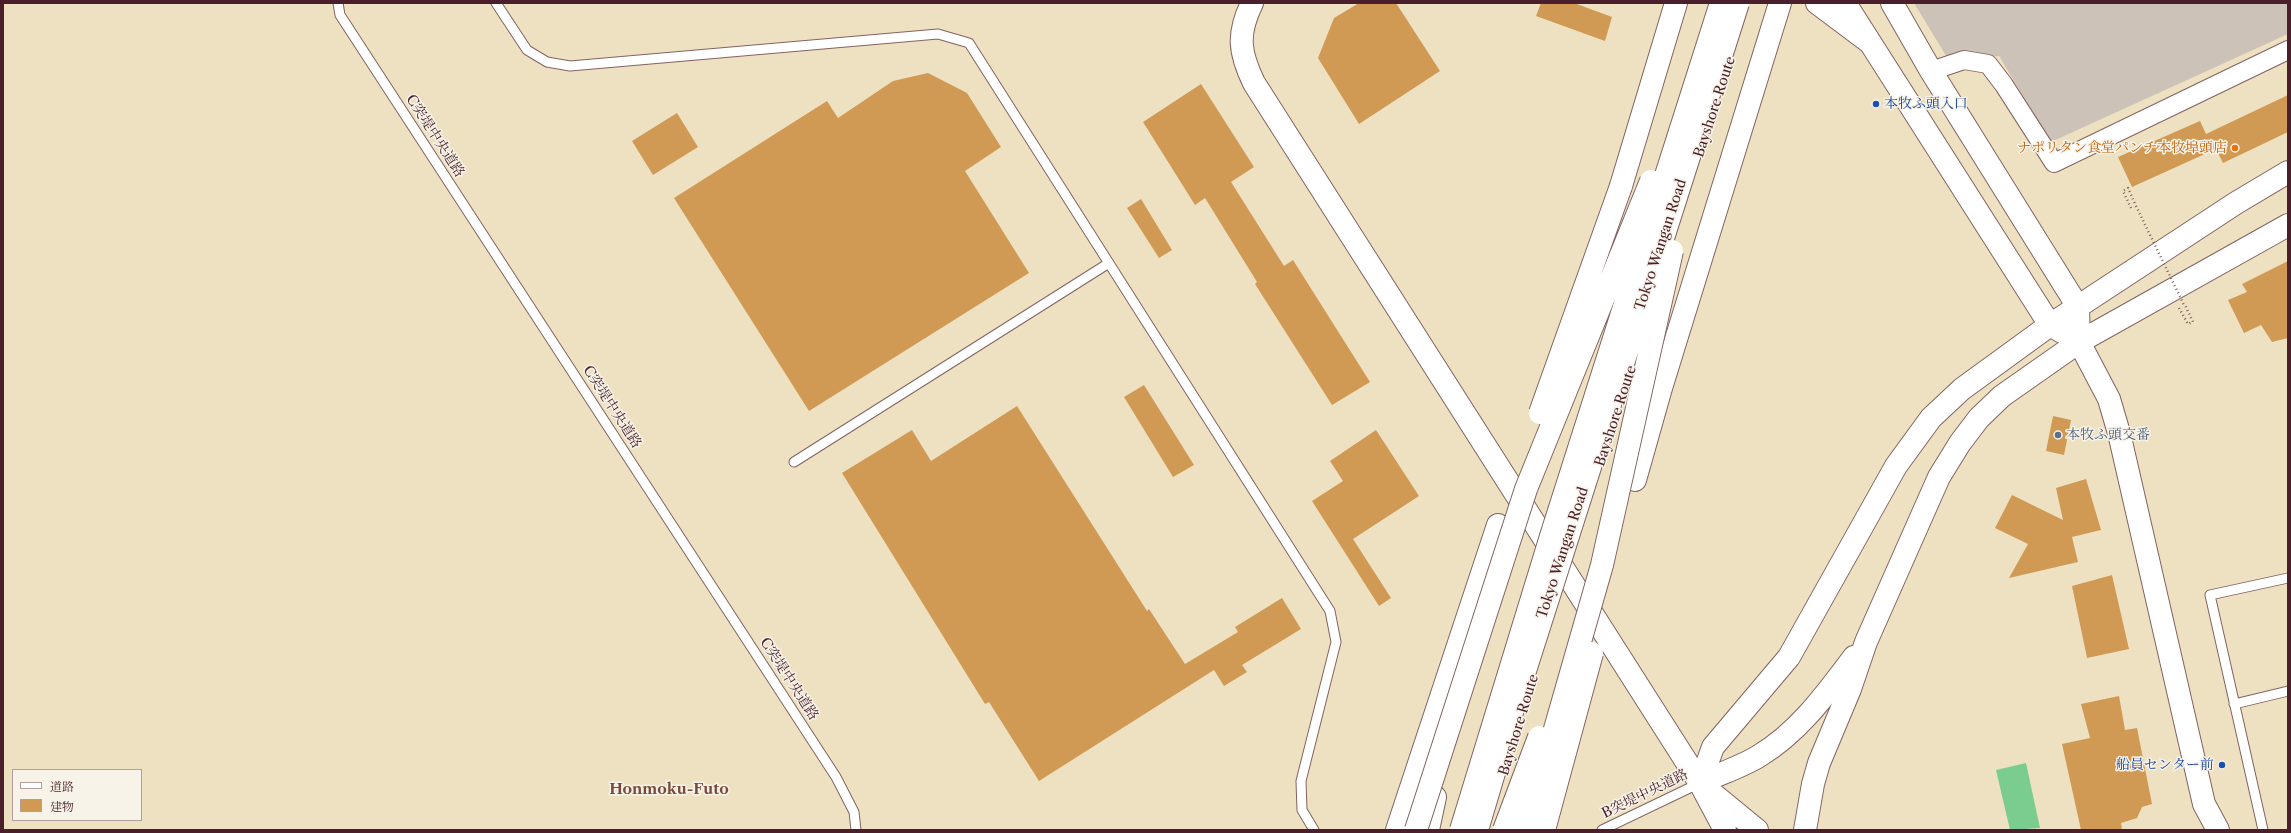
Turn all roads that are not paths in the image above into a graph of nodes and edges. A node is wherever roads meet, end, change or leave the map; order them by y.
1 (338, 3) edge
2 (496, 3) edge
3 (1252, 3) edge
4 (1676, 3) edge
5 (1710, 3) edge
6 (1721, 3) edge
7 (1738, 3) edge
8 (1749, 3) edge
9 (1817, 3) edge
10 (1845, 3) edge
11 (1892, 3) edge
12 (1782, 7) edge
13 (1869, 42) junction
14 (2288, 50) edge
15 (1931, 71) junction
16 (1664, 149) junction
17 (2288, 172) edge
18 (1682, 207) junction
19 (2288, 225) edge
20 (1109, 263) junction
21 (2078, 307) junction
22 (2050, 325) junction
23 (2079, 342) junction
24 (794, 462) dead end
25 (1636, 480) junction
26 (1498, 525) junction
27 (2288, 578) edge
28 (1866, 642) junction
29 (2288, 691) edge
30 (2234, 704) junction
31 (1700, 783) junction
32 (2204, 804) junction
33 (856, 830) edge
34 (1314, 830) edge
35 (1397, 830) edge
36 (1416, 830) edge
37 (1428, 830) edge
38 (1450, 830) edge
39 (1461, 830) edge
40 (1477, 830) edge
41 (1488, 830) edge
42 (1504, 830) edge
43 (1526, 830) edge
44 (1544, 830) edge
45 (1602, 830) edge
46 (1725, 830) edge
47 (1757, 830) edge
48 (1805, 830) edge
49 (2201, 830) edge
50 (2218, 830) edge
51 (2263, 830) edge

1 - 33 lane, C突堤中央道路
2 - 20 lane
3 - 31 main road
4 - 26 main road, bridge
5 - 16 main road
6 - 39 main road, Tokyo Wangan Road, bridge
7 - 40 main road, Tokyo Wangan Road, bridge
8 - 18 main road, Bayshore Route
9 - 13 main road
10 - 13 main road
11 - 15 main road
12 - 25 main road
13 - 22 main road
14 - 15 street
15 - 21 main road
16 - 36 main road, bridge
16 - 38 main road
17 - 21 main road
18 - 41 main road, Bayshore Route
18 - 43 main road, bridge
19 - 23 main road
20 - 24 lane
20 - 34 lane
21 - 22 main road
21 - 23 main road
22 - 23 main road
22 - 31 main road
23 - 28 main road
23 - 32 main road
25 - 42 main road, bridge
25 - 44 main road, bridge
26 - 35 main road
26 - 37 main road, bridge
27 - 30 lane
28 - 31 main road
28 - 48 main road
29 - 30 lane
30 - 51 lane
31 - 45 lane, B突堤中央道路
31 - 46 main road
31 - 47 main road
32 - 49 main road
32 - 50 main road

